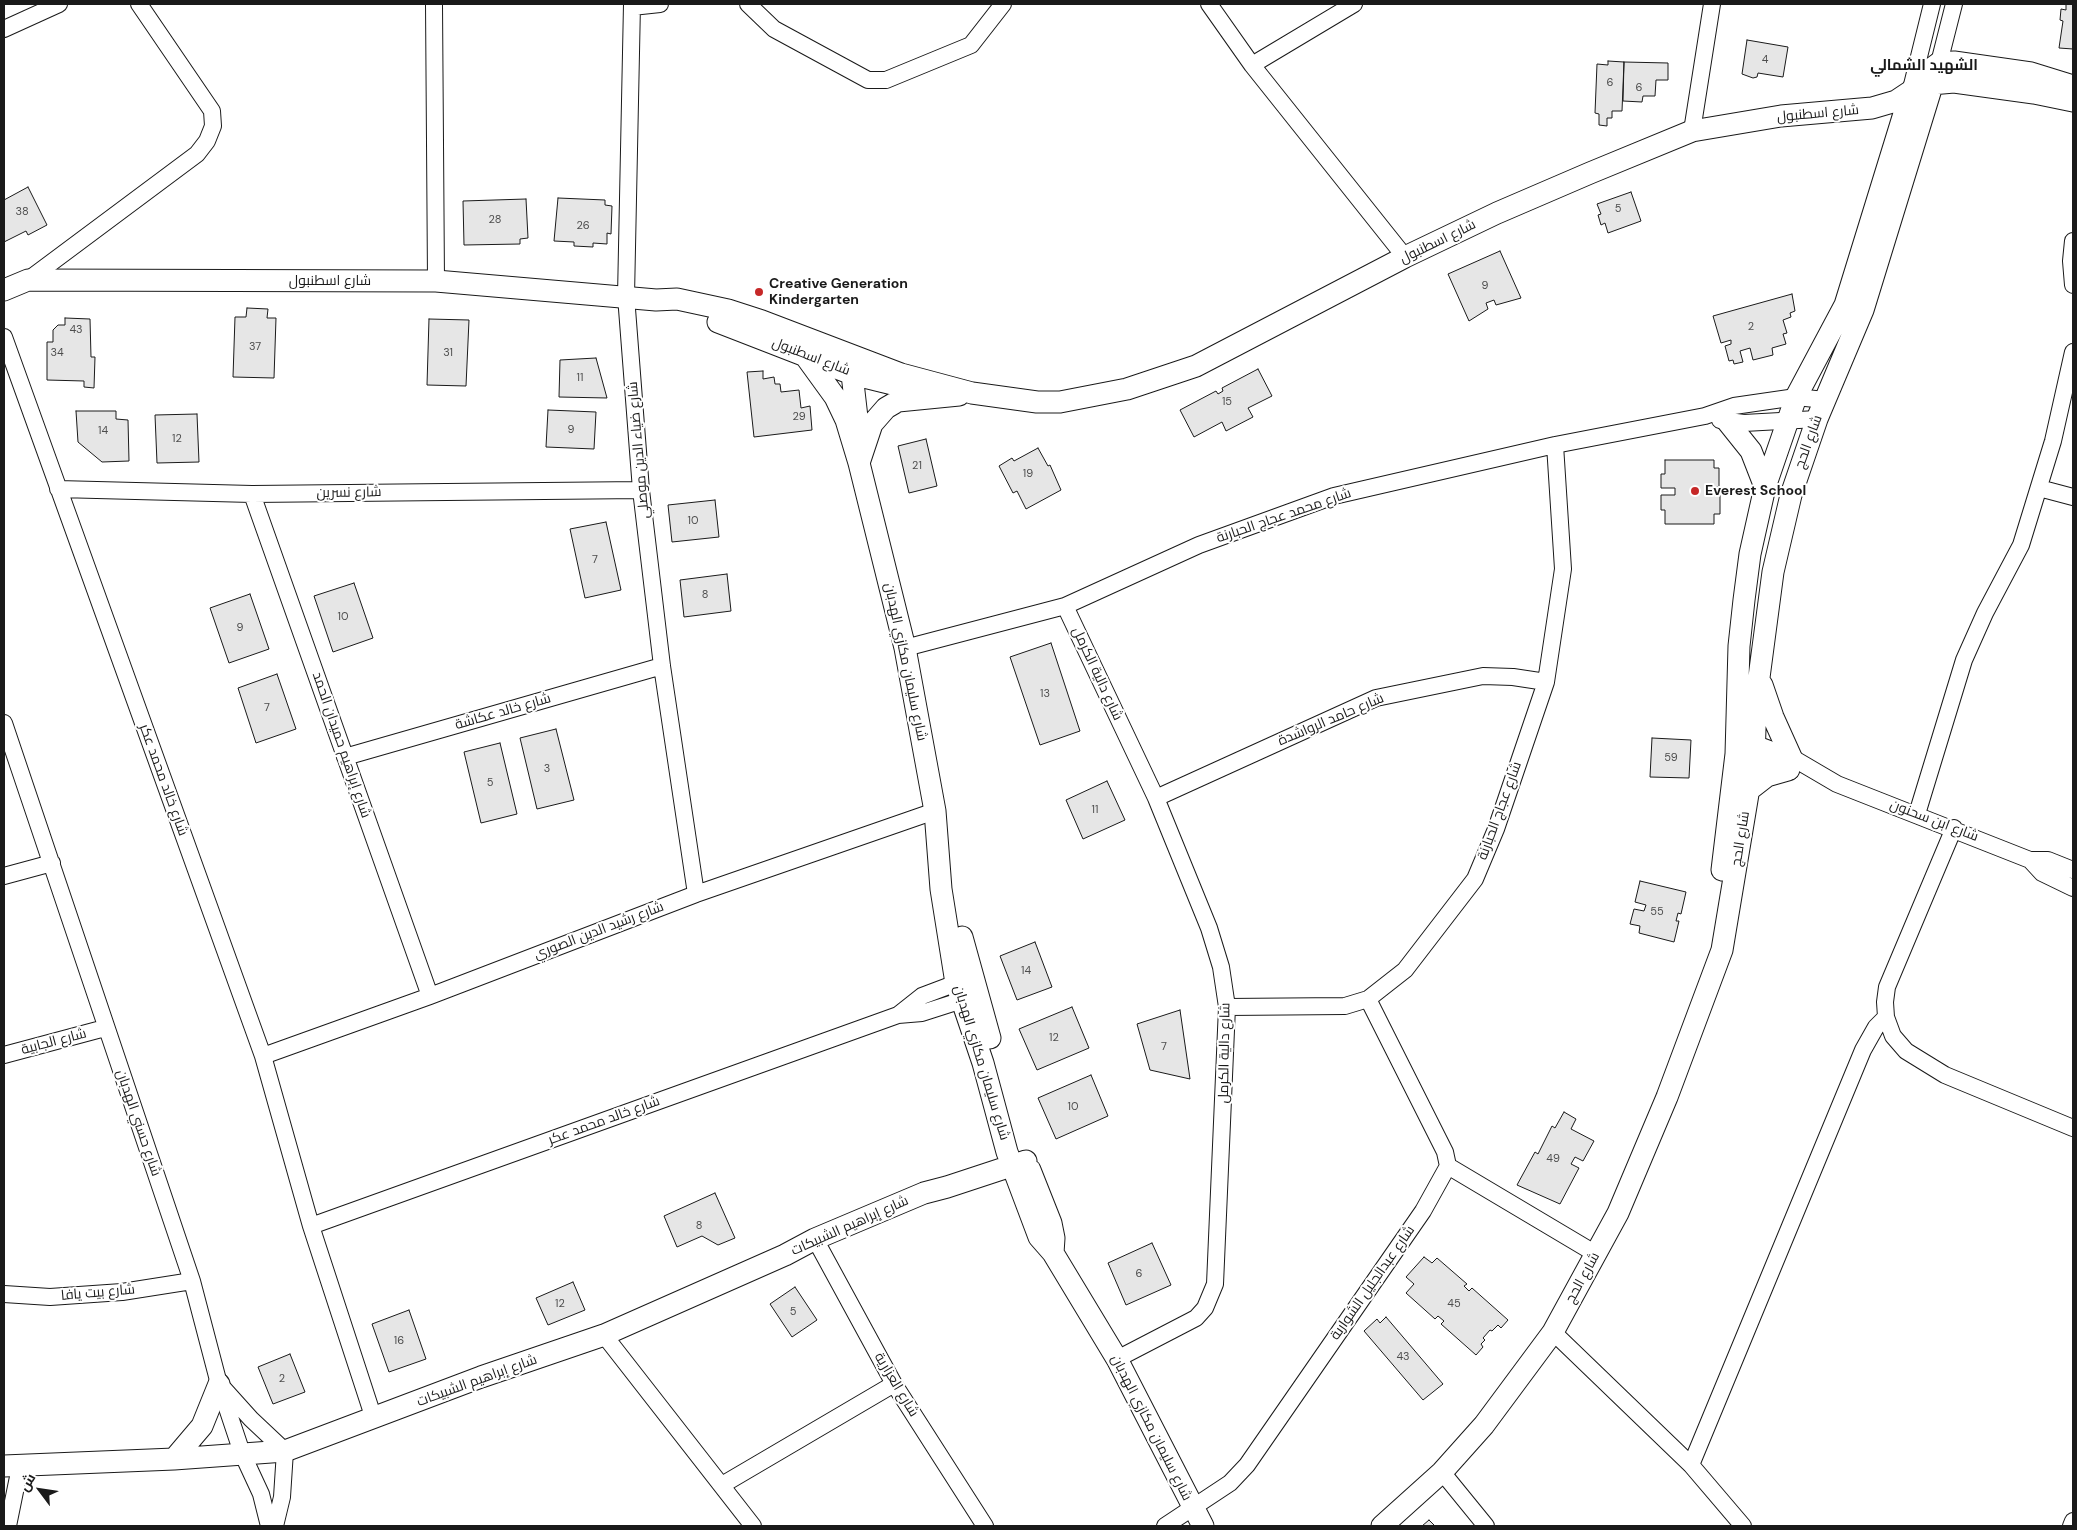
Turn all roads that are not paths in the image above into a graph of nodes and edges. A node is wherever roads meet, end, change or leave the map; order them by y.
1 (59, 4) edge
2 (139, 4) edge
3 (434, 4) edge
4 (660, 4) edge
5 (748, 4) edge
6 (1003, 4) edge
7 (1354, 4) edge
8 (1712, 4) edge
9 (1932, 4) edge
10 (1954, 4) edge
11 (1211, 5) edge
12 (632, 6) edge
13 (4, 29) edge
14 (1939, 63) junction
15 (1252, 65) junction
16 (1931, 84) junction
17 (2073, 86) edge
18 (1911, 91) junction
19 (2073, 101) edge
20 (1692, 131) junction
21 (2073, 241) edge
22 (1405, 258) junction
23 (28, 280) junction
24 (436, 281) junction
25 (2073, 285) edge
26 (4, 290) edge
27 (626, 296) junction
28 (656, 300) junction
29 (4, 337) edge
30 (832, 348) junction
31 (2073, 352) edge
32 (806, 357) junction
33 (852, 374) junction
34 (972, 393) junction
35 (1796, 397) junction
36 (1821, 410) junction
37 (1705, 416) junction
38 (1788, 419) junction
39 (1726, 421) junction
40 (1555, 445) junction
41 (859, 464) junction
42 (1765, 487) junction
43 (2039, 488) junction
44 (58, 490) junction
45 (641, 490) junction
46 (252, 494) junction
47 (2073, 496) edge
48 (1065, 606) junction
49 (905, 648) junction
50 (662, 666) junction
51 (1759, 675) junction
52 (1546, 682) junction
53 (4, 724) edge
54 (1745, 748) junction
55 (345, 757) junction
56 (1790, 763) junction
57 (1749, 790) junction
58 (1156, 798) junction
59 (936, 811) junction
60 (1917, 814) junction
61 (1954, 828) junction
62 (2030, 860) junction
63 (52, 863) junction
64 (2073, 870) edge
65 (4, 876) edge
66 (2073, 888) edge
67 (696, 894) junction
68 (1708, 982) junction
69 (967, 989) junction
70 (430, 996) junction
71 (1368, 999) junction
72 (1227, 1007) junction
73 (1886, 1017) junction
74 (105, 1028) junction
75 (4, 1055) edge
76 (264, 1056) junction
77 (2073, 1128) edge
78 (1017, 1156) junction
79 (1448, 1166) junction
80 (311, 1226) junction
81 (815, 1239) junction
82 (1596, 1254) junction
83 (192, 1281) junction
84 (4, 1294) edge
85 (1553, 1332) junction
86 (604, 1335) junction
87 (1117, 1359) junction
88 (219, 1384) junction
89 (894, 1384) junction
90 (374, 1419) junction
91 (285, 1451) junction
92 (242, 1453) junction
93 (174, 1459) junction
94 (1691, 1465) junction
95 (12, 1466) edge
96 (1442, 1472) junction
97 (722, 1485) junction
98 (1192, 1508) junction
99 (2073, 1521) edge
100 (8, 1526) edge
101 (269, 1526) edge
102 (275, 1526) edge
103 (753, 1526) edge
104 (985, 1526) edge
105 (1165, 1526) edge
106 (1203, 1526) edge
107 (1382, 1526) edge
108 (1486, 1526) edge
109 (1743, 1526) edge
110 (2071, 1526) edge

1 - 13 street
2 - 23 street
3 - 24 street
4 - 12 street
5 - 6 street
7 - 15 street
8 - 20 street
9 - 18 street, شارع الحج
10 - 14 street, شارع الحج
11 - 15 street
12 - 27 street, شارع ضياء الدين موصلي
14 - 16 street, شارع الحج
14 - 17 street
14 - 18 street, شارع اسطنبول
15 - 22 street
16 - 18 street, شارع اسطنبول
16 - 19 street, شارع اسطنبول
16 - 36 street, شارع الحج
18 - 20 street, شارع اسطنبول
18 - 35 street, شارع الحج
20 - 22 street, شارع اسطنبول
21 - 25 street
22 - 34 street, شارع اسطنبول
23 - 24 street, شارع اسطنبول
23 - 26 street, شارع اسطنبول
24 - 27 street, شارع اسطنبول
27 - 28 street, شارع اسطنبول
27 - 45 street, شارع ضياء الدين موصلي
28 - 30 street, شارع اسطنبول
28 - 32 street, شارع اسطنبول
29 - 44 street, شارع خالد محمد عكر
30 - 33 street
30 - 34 street, شارع اسطنبول
31 - 43 street
32 - 33 street, شارع اسطنبول
32 - 41 street, شارع سليمان مكازي الهدبان
33 - 34 street, شارع اسطنبول
33 - 41 street, شارع سليمان مكازي الهدبان
34 - 41 street
35 - 36 street, شارع محمد عجاج الحبارنة
35 - 37 street, شارع محمد عجاج الحبارنة
35 - 38 street, شارع الحج
36 - 38 street, شارع محمد عجاج الحبارنة
36 - 51 street, شارع الحج
37 - 39 street, شارع محمد عجاج الحبارنة
37 - 40 street, شارع محمد عجاج الحبارنة
38 - 39 street, شارع محمد عجاج الحبارنة
38 - 42 street, شارع الحج
39 - 42 street
40 - 48 street, شارع محمد عجاج الحبارنة
40 - 52 street, شارع عجاج الحبارنة
41 - 49 street, شارع سليمان مكازي الهدبان
42 - 54 street, شارع الحج
43 - 47 street
43 - 60 street
44 - 46 street, شارع نسرين
44 - 76 street, شارع خالد محمد عكر
45 - 46 street, شارع نسرين
45 - 50 street, شارع ضياء الدين موصلي
46 - 55 street, شارع إبراهيم حميدان الحمد
48 - 49 street, شارع محمد عجاج الحبارنة
48 - 58 street, شارع دالية الكرمل
49 - 59 street, شارع سليمان مكازي الهدبان
50 - 55 street, شارع خالد عكاشة
50 - 67 street, شارع ضياء الدين موصلي
51 - 54 street, شارع الحج
51 - 56 street
52 - 58 street, شارع حامد الرواشدة
52 - 71 street, شارع عجاج الحبارنة
53 - 63 street, شارع حسني الهدبان
54 - 56 street, شارع ابن سحنون
54 - 57 street, شارع الحج
54 - 68 street, شارع الحج
55 - 70 street, شارع إبراهيم حميدان الحمد
56 - 57 street
56 - 60 street, شارع ابن سحنون
57 - 68 street, شارع الحج
58 - 72 street, شارع دالية الكرمل
59 - 67 street, شارع رشيد الدين الصوري
59 - 69 street, شارع سليمان مكازي الهدبان
60 - 61 street, شارع ابن سحنون
61 - 62 street, شارع ابن سحنون
61 - 73 street
62 - 64 street, شارع ابن سحنون
62 - 66 street, شارع ابن سحنون
63 - 65 street
63 - 74 street, شارع حسني الهدبان
67 - 70 street, شارع رشيد الدين الصوري
68 - 82 street, شارع الحج
69 - 78 street, شارع سليمان مكازي الهدبان
69 - 80 street, شارع خالد محمد عكر
70 - 76 street, شارع رشيد الدين الصوري
71 - 72 street, شارع عجاج الحبارنة
71 - 79 street
72 - 87 street, شارع دالية الكرمل
73 - 77 street
73 - 94 street
74 - 75 street, شارع الجابية
74 - 83 street, شارع حسني الهدبان
76 - 80 street, شارع خالد محمد عكر
78 - 81 street, شارع إبراهيم الشبيكات
78 - 87 street, شارع سليمان مكازي الهدبان
79 - 82 street
79 - 98 street, شارع عبدالجليل الشواربة
80 - 90 street, شارع خالد محمد عكر
81 - 86 street, شارع إبراهيم الشبيكات
81 - 89 street, شارع العزارية
82 - 85 street, شارع الحج
83 - 84 street, شارع بيت يافا
83 - 88 street, شارع حسني الهدبان
85 - 94 street
85 - 96 street, شارع الحج
86 - 90 street, شارع إبراهيم الشبيكات
86 - 97 street
87 - 98 street, شارع سليمان مكازي الهدبان
88 - 91 street, شارع حسني الهدبان
88 - 92 street, شارع حسني الهدبان
88 - 93 street
89 - 97 street
89 - 104 street, شارع العزارية
90 - 91 street, شارع إبراهيم الشبيكات
91 - 92 street, شارع إبراهيم الشبيكات
91 - 102 street
92 - 93 street, شارع إبراهيم الشبيكات
92 - 101 street, شارع حسني الهدبان
93 - 95 street, شارع إبراهيم الشبيكات
94 - 109 street
95 - 100 street
96 - 107 street, شارع الحج
96 - 108 street
97 - 103 street
98 - 105 street, شارع عبدالجليل الشواربة
98 - 106 street, شارع سليمان مكازي الهدبان
99 - 110 street

